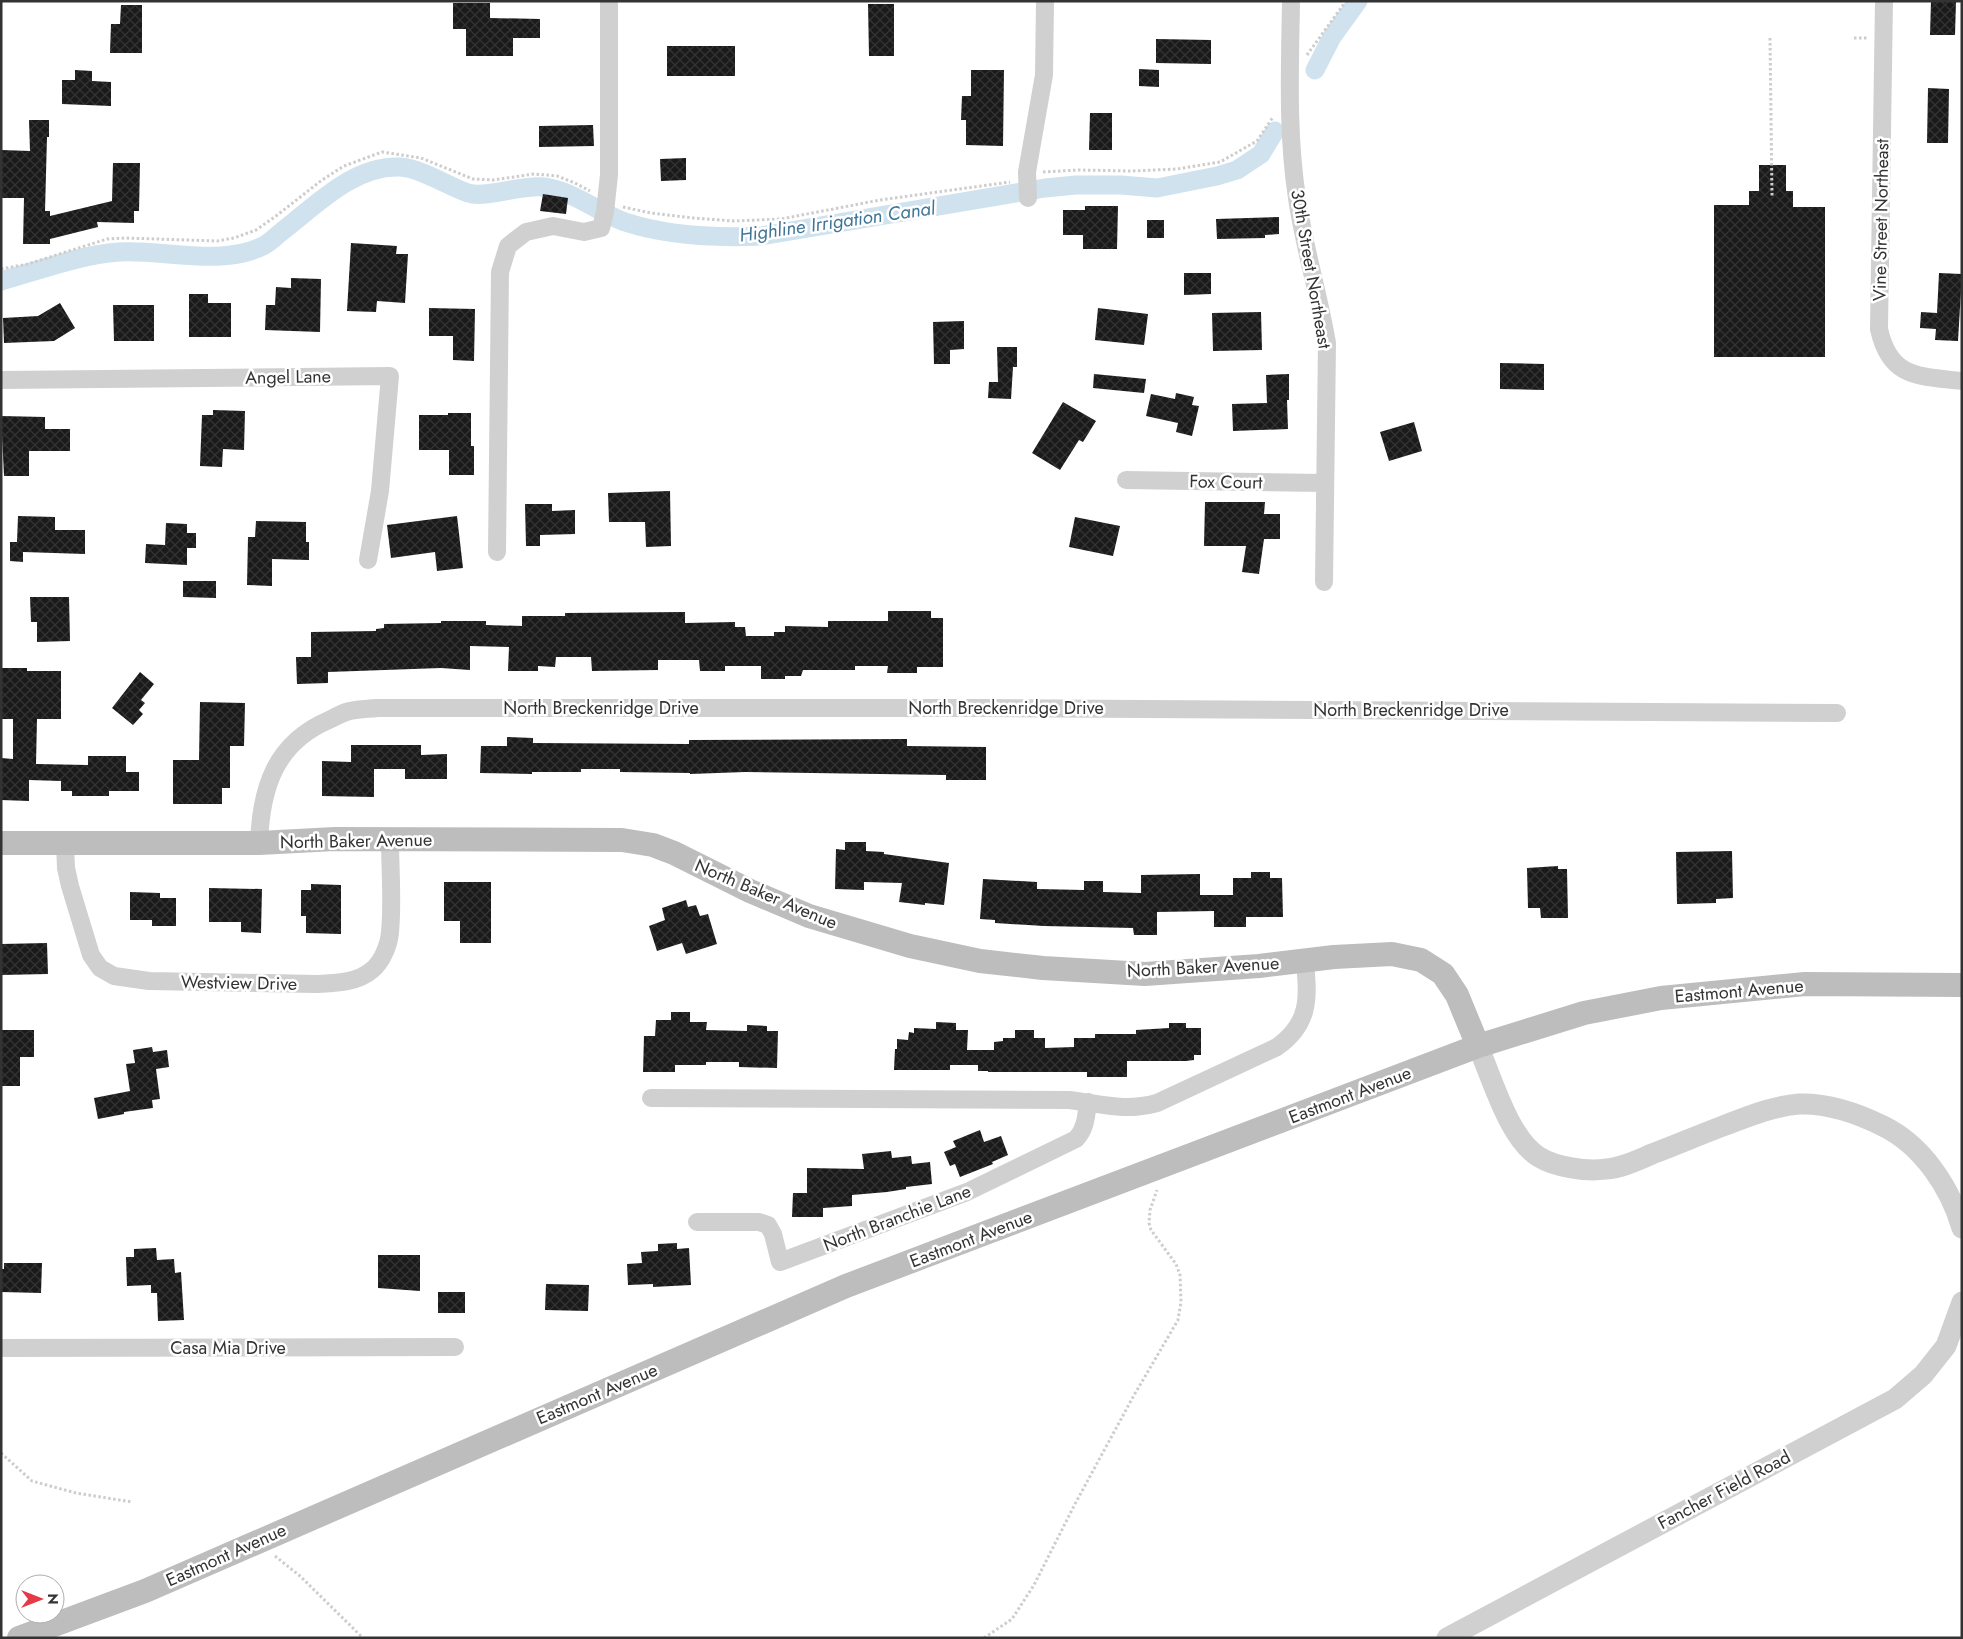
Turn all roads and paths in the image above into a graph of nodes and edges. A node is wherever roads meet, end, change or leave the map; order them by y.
1 (608, 1) edge
2 (1045, 1) edge
3 (1346, 1) edge
4 (1884, 1) edge
5 (1291, 9) edge
6 (1770, 38) dead end
7 (1290, 81) junction
8 (1278, 109) dead end
9 (1027, 172) junction
10 (1772, 196) dead end
11 (1028, 198) dead end
12 (607, 200) junction
13 (1, 269) edge
14 (1, 380) edge
15 (1962, 381) edge
16 (1126, 480) dead end
17 (1325, 483) junction
18 (497, 552) dead end
19 (368, 560) dead end
20 (1324, 582) dead end
21 (1836, 712) dead end
22 (390, 839) junction
23 (1, 843) edge
24 (259, 843) junction
25 (65, 844) junction
26 (1306, 960) junction
27 (1962, 986) edge
28 (1478, 1046) junction
29 (651, 1098) dead end
30 (1088, 1102) junction
31 (1152, 1171) junction
32 (697, 1222) dead end
33 (1962, 1228) edge
34 (1962, 1302) edge
35 (455, 1347) dead end
36 (1, 1348) edge
37 (1, 1453) edge
38 (132, 1502) dead end
39 (258, 1541) junction
40 (19, 1638) edge
41 (363, 1638) edge
42 (984, 1638) edge
43 (1447, 1638) edge

1 - 12 street
2 - 9 street
3 - 7 path
4 - 15 street, Vine Street Northeast
5 - 7 street, 30th Street Northeast
6 - 10 path
7 - 17 street, 30th Street Northeast
8 - 9 path
9 - 11 street
9 - 12 path
12 - 13 path
12 - 18 street
14 - 19 street, Angel Lane
16 - 17 street, Fox Court
17 - 20 street, 30th Street Northeast
21 - 24 street, North Breckenridge Drive
22 - 24 main road, North Baker Avenue
22 - 25 street, Westview Drive
22 - 26 main road, North Baker Avenue
23 - 25 main road, North Baker Avenue
24 - 25 main road, North Baker Avenue
26 - 28 main road, North Baker Avenue
26 - 30 street
27 - 28 main road, Eastmont Avenue
28 - 31 main road, Eastmont Avenue
28 - 33 street
29 - 30 street
30 - 32 street, North Branchie Lane
31 - 39 main road, Eastmont Avenue
31 - 42 path
34 - 43 street, Fancher Field Road
35 - 36 street, Casa Mia Drive
37 - 38 path
39 - 40 main road, Eastmont Avenue
39 - 41 path

